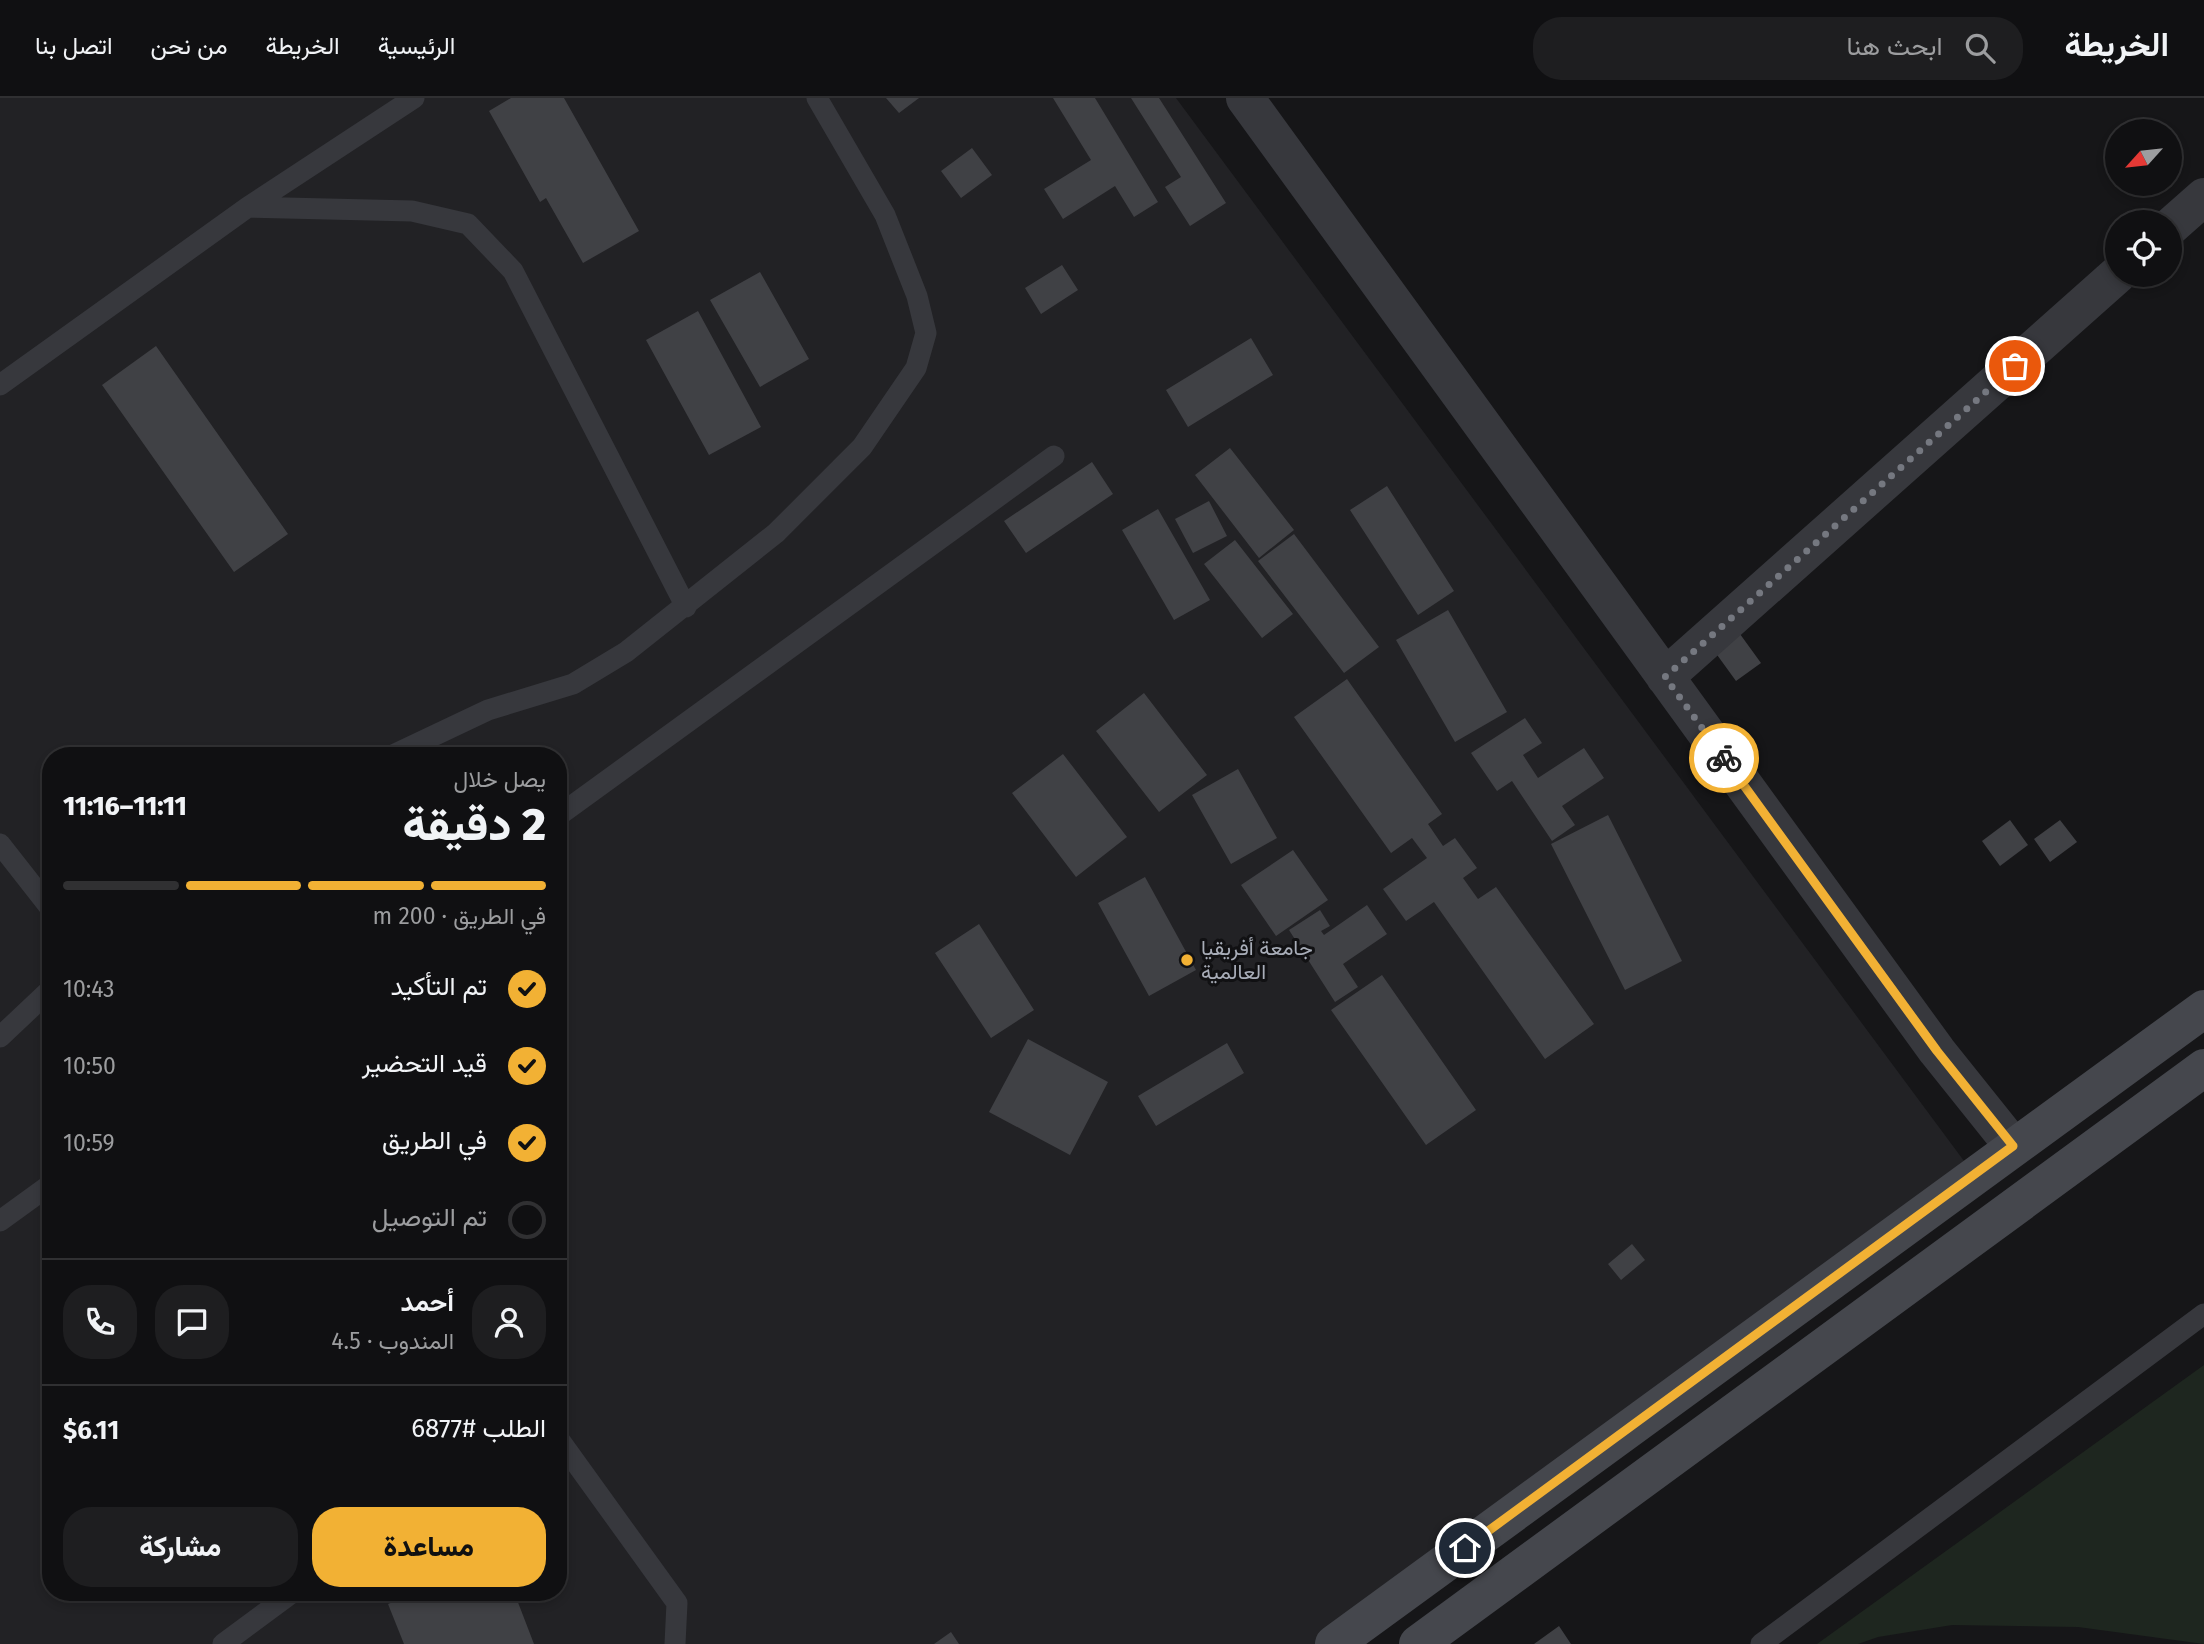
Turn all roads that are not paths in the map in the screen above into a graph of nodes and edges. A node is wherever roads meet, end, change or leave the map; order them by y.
1 (414, 98) edge
2 (817, 98) edge
3 (1245, 98) edge
4 (2204, 197) edge
5 (248, 207) junction
6 (2182, 217) edge
7 (2105, 286) edge
8 (0, 385) edge
9 (1054, 456) dead end
10 (686, 607) junction
11 (1665, 677) junction
12 (410, 747) edge
13 (567, 809) edge
14 (0, 844) edge
15 (42, 898) edge
16 (42, 997) edge
17 (2204, 1009) edge
18 (0, 1037) edge
19 (2204, 1068) edge
20 (2013, 1146) junction
21 (42, 1191) edge
22 (0, 1221) edge
23 (2204, 1314) edge
24 (567, 1450) edge
25 (281, 1601) edge
26 (223, 1644) edge
27 (675, 1644) edge
28 (1335, 1644) edge
29 (1418, 1644) edge
30 (1761, 1644) edge

1 - 5 lane
2 - 10 lane
3 - 11 street
4 - 6 street
5 - 8 lane
5 - 10 lane
7 - 11 street
9 - 13 lane
10 - 12 lane
11 - 20 street
14 - 15 lane
16 - 18 lane
17 - 20 street
19 - 29 street
20 - 28 street
21 - 22 lane
23 - 30 lane
24 - 27 lane
25 - 26 lane

